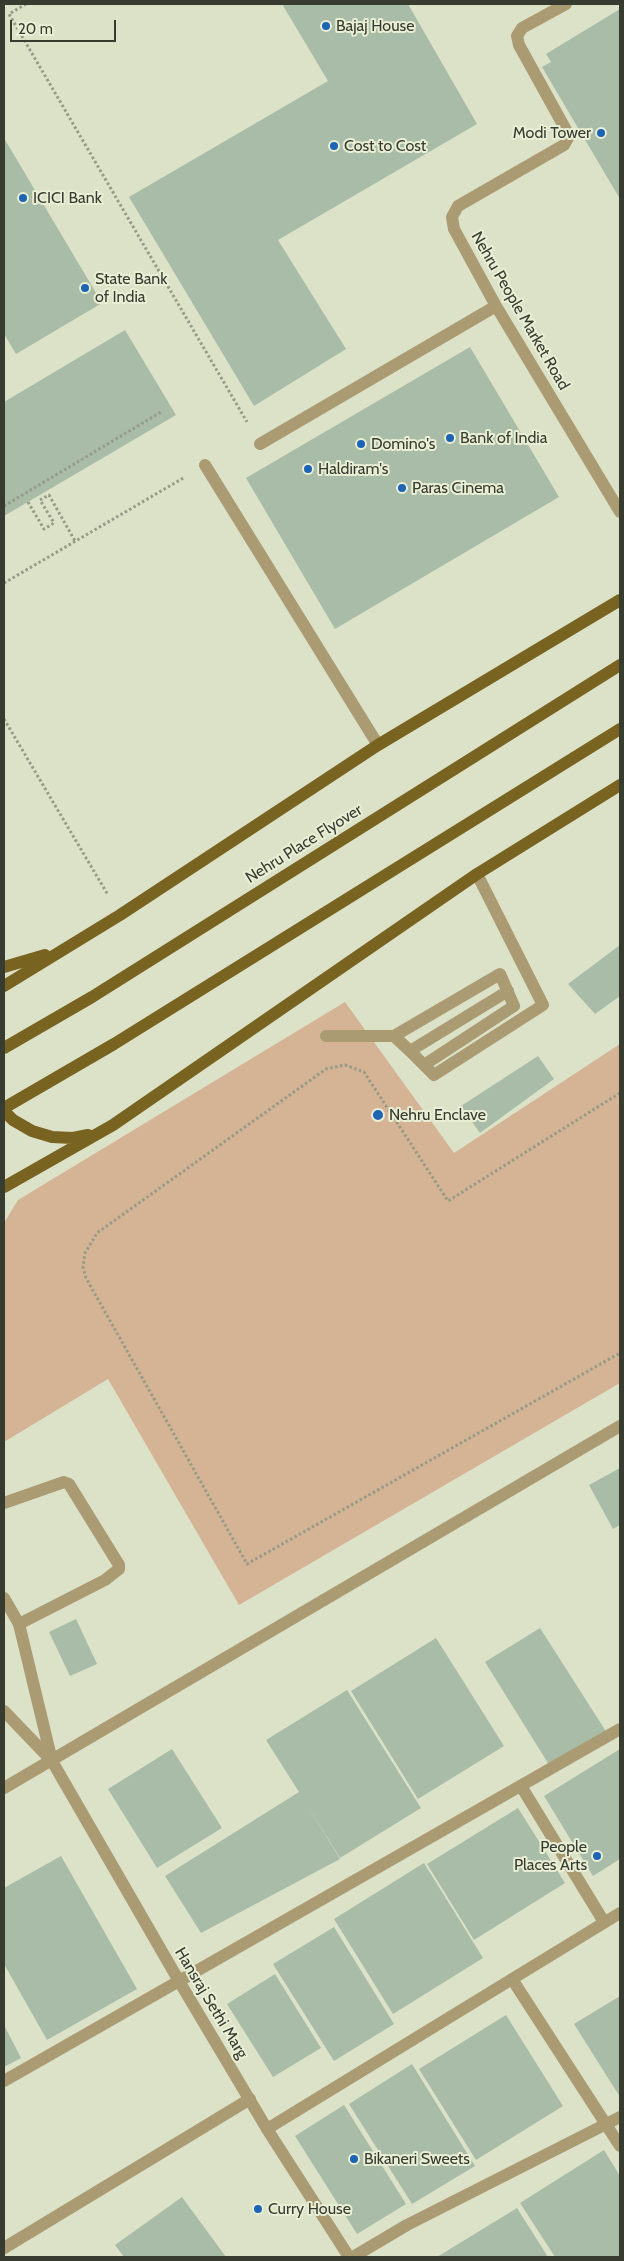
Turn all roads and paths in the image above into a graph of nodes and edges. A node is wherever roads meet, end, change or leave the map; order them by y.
1 (26, 4) edge
2 (566, 4) edge
3 (496, 306) junction
4 (161, 412) dead end
5 (260, 444) joint
6 (205, 466) joint
7 (28, 502) dead end
8 (4, 506) edge
9 (620, 512) edge
10 (76, 541) junction
11 (4, 583) edge
12 (620, 600) edge
13 (620, 665) edge
14 (4, 719) edge
15 (620, 728) edge
16 (378, 745) junction
17 (620, 785) edge
18 (477, 874) junction
19 (120, 915) junction
20 (55, 952) junction
21 (4, 967) edge
22 (20, 976) junction
23 (4, 986) edge
24 (4, 990) edge
25 (508, 991) junction
26 (326, 1036) dead end
27 (394, 1036) junction
28 (4, 1048) edge
29 (410, 1051) junction
30 (424, 1065) junction
31 (620, 1093) edge
32 (4, 1110) edge
33 (113, 1125) junction
34 (4, 1187) edge
35 (620, 1353) edge
36 (620, 1426) edge
37 (4, 1503) edge
38 (4, 1598) edge
39 (19, 1624) junction
40 (4, 1711) edge
41 (620, 1729) edge
42 (52, 1760) junction
43 (520, 1786) junction
44 (4, 1788) edge
45 (620, 1912) edge
46 (604, 1922) junction
47 (512, 1979) junction
48 (179, 1981) junction
49 (4, 2081) edge
50 (250, 2099) junction
51 (620, 2117) edge
52 (606, 2125) junction
53 (267, 2129) junction
54 (620, 2146) edge
55 (4, 2248) edge
56 (349, 2257) edge
57 (353, 2257) edge

1 - 5 path
2 - 3 street, Nehru People Market Road
3 - 5 street
3 - 9 street, Nehru People Market Road
4 - 8 path
6 - 10 path
6 - 16 street
7 - 10 path
10 - 11 path
12 - 16 main road
13 - 28 main road, Nehru Place Flyover
14 - 19 path
15 - 32 main road
16 - 19 main road
17 - 18 main road
18 - 30 street
18 - 33 main road
19 - 20 main road
20 - 21 main road
20 - 22 main road
22 - 23 main road
22 - 24 main road
25 - 27 street
25 - 29 street
25 - 30 street
26 - 27 street
27 - 29 street
29 - 30 street
31 - 35 path
32 - 33 main road
33 - 34 main road
36 - 42 street
37 - 39 street
38 - 39 street, Hansraj Sethi Marg
39 - 42 street, Hansraj Sethi Marg
40 - 42 street, Hansraj Sethi Marg
41 - 43 street
42 - 44 street
42 - 48 street, Hansraj Sethi Marg
43 - 46 street
43 - 48 street
45 - 46 street
46 - 47 street
47 - 52 street
47 - 53 street
48 - 49 street
48 - 50 street, Hansraj Sethi Marg
50 - 53 street, Hansraj Sethi Marg
50 - 55 street
51 - 52 street
52 - 54 street
52 - 57 street
53 - 56 street, Hansraj Sethi Marg

